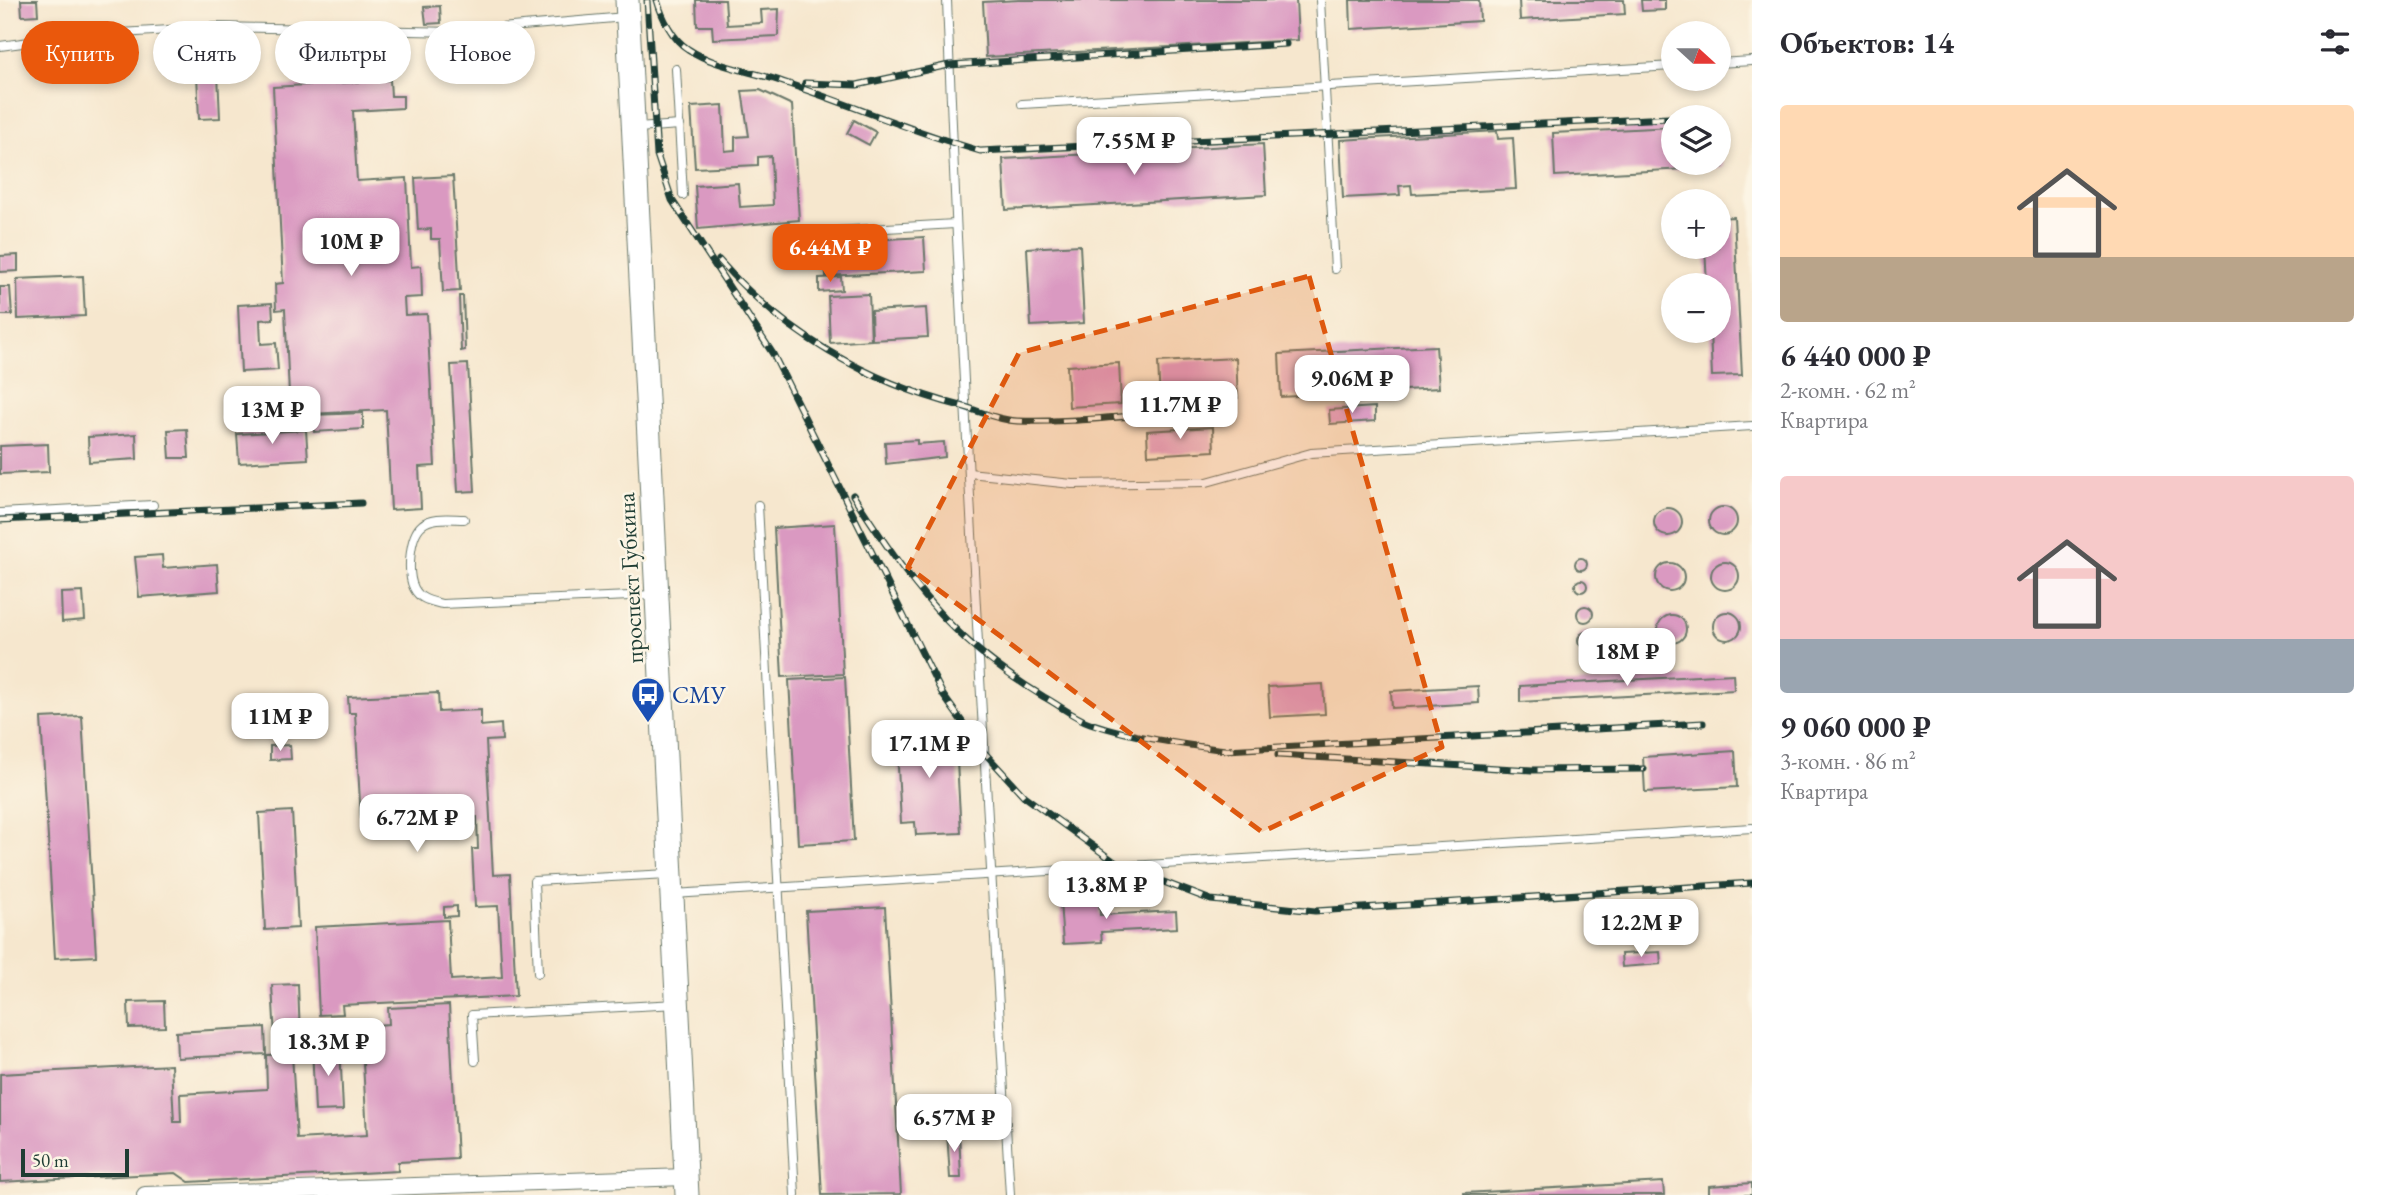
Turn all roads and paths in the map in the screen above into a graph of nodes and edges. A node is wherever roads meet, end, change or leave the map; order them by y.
1 (947, 0) edge
2 (1320, 0) edge
3 (627, 8) edge
4 (0, 46) edge
5 (1752, 61) edge
6 (1731, 62) edge
7 (1661, 67) edge
8 (676, 69) dead end
9 (1325, 86) junction
10 (1022, 104) dead end
11 (680, 125) junction
12 (634, 128) junction
13 (683, 195) dead end
14 (956, 224) junction
15 (835, 231) dead end
16 (1335, 269) dead end
17 (1752, 426) edge
18 (969, 473) junction
19 (153, 505) dead end
20 (758, 505) dead end
21 (0, 513) edge
22 (464, 519) dead end
23 (600, 588) dead end
24 (657, 595) junction
25 (610, 597) junction
26 (1752, 828) edge
27 (992, 873) junction
28 (670, 884) junction
29 (777, 888) junction
30 (538, 973) dead end
31 (677, 1004) junction
32 (475, 1061) dead end
33 (686, 1186) edge
34 (465, 1190) edge
35 (145, 1195) edge
36 (795, 1195) edge
37 (1010, 1195) edge

1 - 14 lane
2 - 9 lane
3 - 4 lane
3 - 12 main road, проспект Губкина
5 - 6 lane
7 - 9 lane
8 - 11 lane
9 - 10 lane
9 - 16 lane
11 - 12 lane
11 - 13 lane
12 - 24 main road, проспект Губкина
14 - 15 lane
14 - 18 lane
17 - 18 lane
18 - 27 lane
19 - 21 lane
20 - 29 lane
22 - 25 lane
23 - 25 lane
24 - 25 lane
24 - 28 main road, проспект Губкина
26 - 27 lane
27 - 29 lane
27 - 37 lane
28 - 29 lane
28 - 30 lane
28 - 31 main road, проспект Губкина
29 - 36 lane
31 - 32 lane
31 - 33 main road, проспект Губкина
33 - 34 street
34 - 35 street

